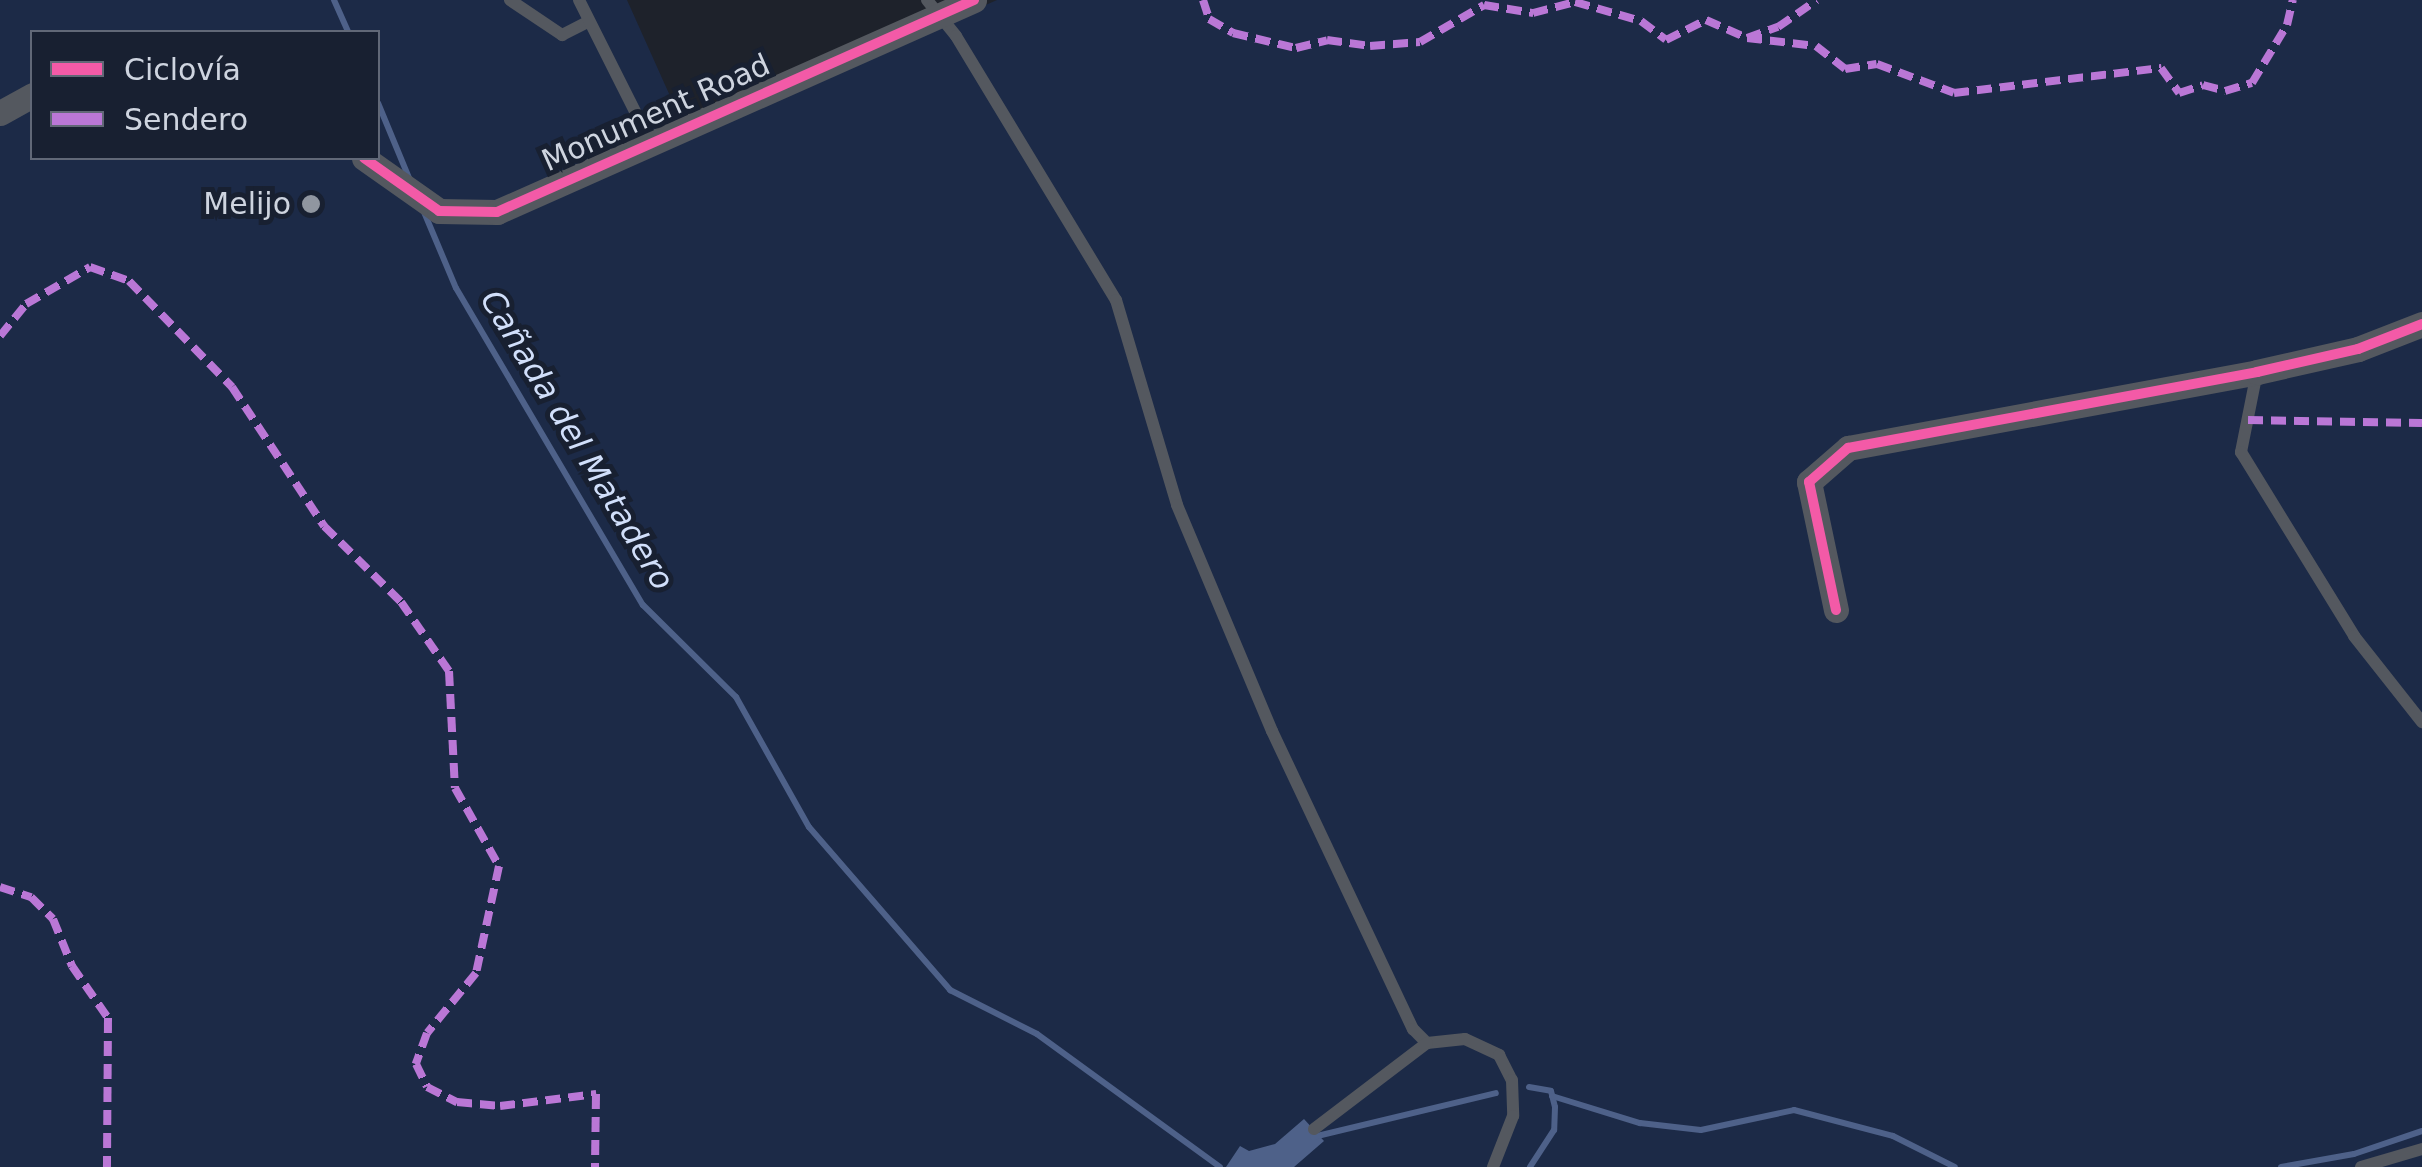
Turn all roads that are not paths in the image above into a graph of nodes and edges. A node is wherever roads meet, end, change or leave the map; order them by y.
1 (510, 0) edge
2 (579, 0) edge
3 (974, 0) edge
4 (931, 9) edge
5 (588, 21) junction
6 (30, 95) edge
7 (0, 114) edge
8 (651, 143) junction
9 (367, 160) edge
10 (2422, 324) edge
11 (2257, 372) junction
12 (1836, 610) dead end
13 (2422, 722) edge
14 (1427, 1042) junction
15 (1314, 1129) dead end
16 (2422, 1149) edge
17 (1493, 1167) edge
18 (2362, 1167) edge

1 - 5 lane
2 - 5 lane
3 - 4 street, Monument Road
4 - 8 street, Monument Road
4 - 14 lane
5 - 8 lane
6 - 7 street
8 - 9 street, Monument Road
10 - 11 street
11 - 12 street
11 - 13 lane
14 - 15 lane
14 - 17 lane
16 - 18 lane

